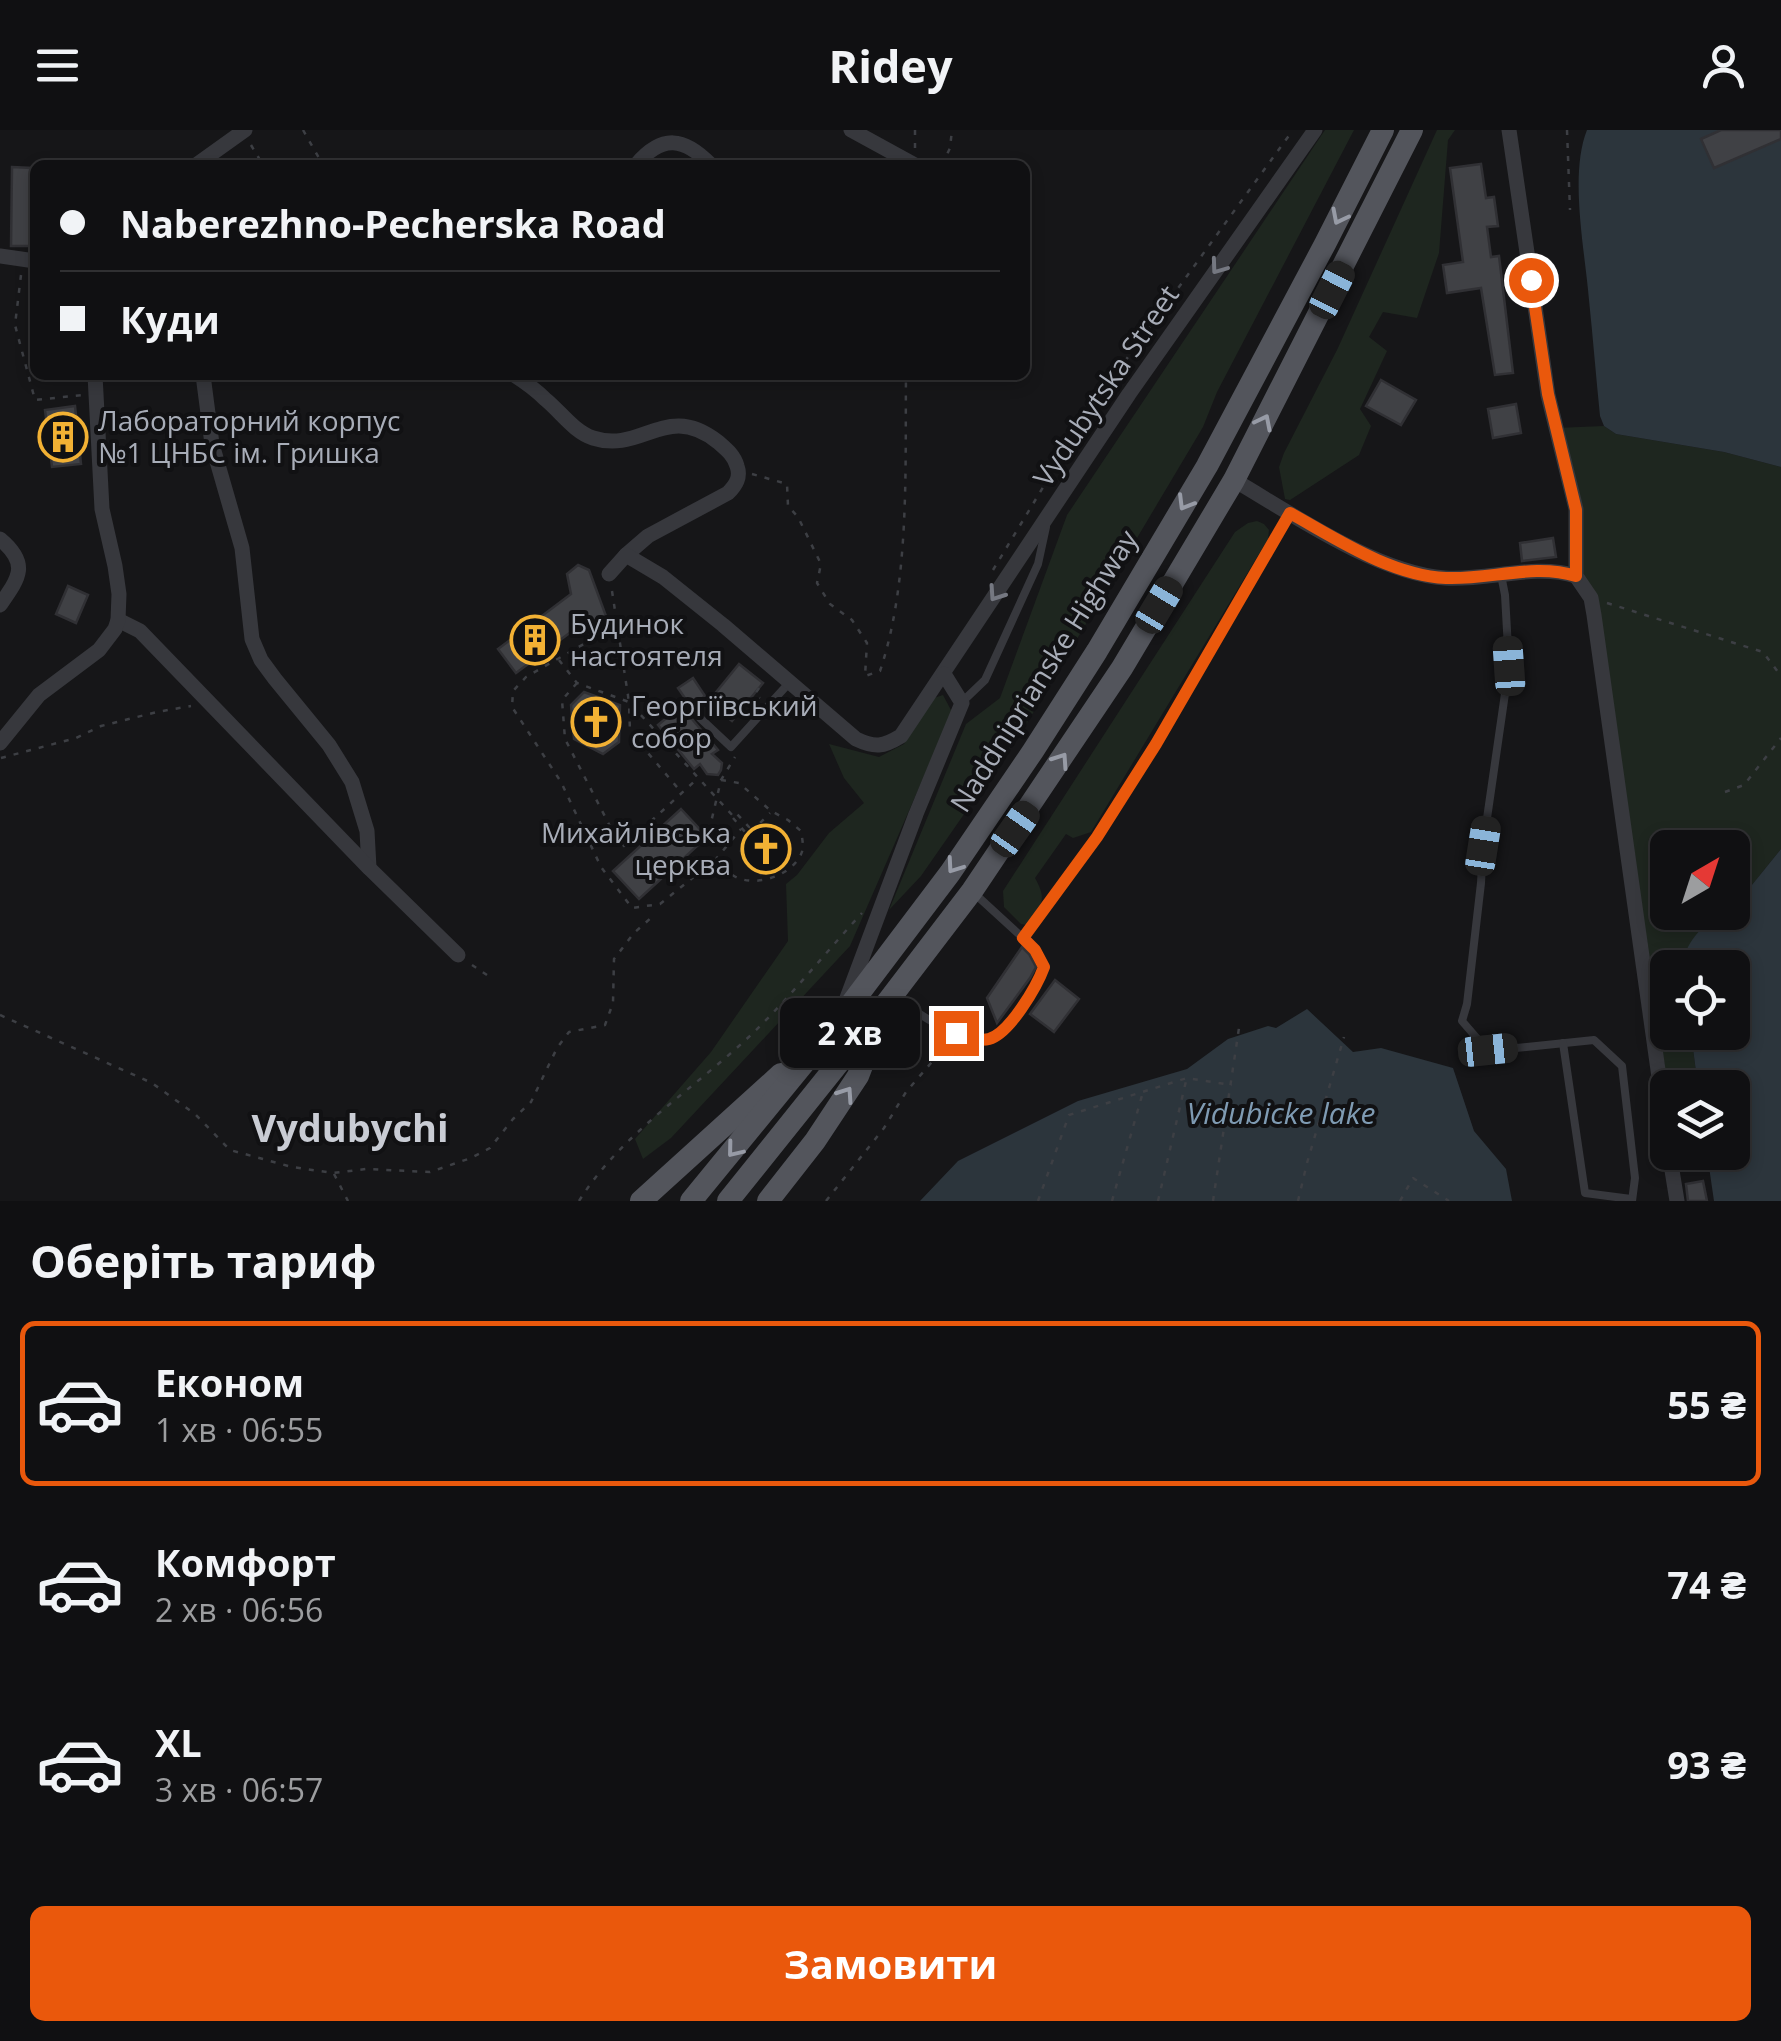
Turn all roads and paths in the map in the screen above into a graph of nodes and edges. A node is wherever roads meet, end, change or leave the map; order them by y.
1 (244, 130) edge
2 (303, 130) edge
3 (851, 130) edge
4 (952, 130) edge
5 (1293, 130) edge
6 (1315, 130) edge
7 (1383, 130) edge
8 (1412, 130) edge
9 (1510, 130) edge
10 (1567, 130) edge
11 (203, 160) edge
12 (260, 160) edge
13 (320, 160) edge
14 (640, 160) edge
15 (705, 160) edge
16 (906, 160) edge
17 (944, 160) edge
18 (1570, 210) dead end
19 (0, 256) edge
20 (29, 260) edge
21 (95, 380) edge
22 (204, 380) edge
23 (521, 380) edge
24 (906, 380) edge
25 (95, 394) junction
26 (738, 470) junction
27 (1234, 480) junction
28 (1290, 513) junction
29 (1048, 518) junction
30 (0, 539) edge
31 (626, 555) junction
32 (994, 568) dead end
33 (609, 574) joint
34 (1501, 575) junction
35 (1576, 576) junction
36 (1591, 598) junction
37 (0, 604) edge
38 (118, 620) junction
39 (617, 625) junction
40 (558, 658) junction
41 (944, 674) junction
42 (1781, 676) edge
43 (789, 683) junction
44 (577, 684) junction
45 (628, 702) junction
46 (962, 702) junction
47 (212, 705) junction
48 (700, 718) dead end
49 (1781, 738) edge
50 (0, 742) edge
51 (736, 754) dead end
52 (0, 759) edge
53 (698, 778) junction
54 (721, 780) junction
55 (1725, 792) dead end
56 (682, 793) junction
57 (717, 798) junction
58 (772, 811) junction
59 (734, 817) junction
60 (708, 831) dead end
61 (746, 831) junction
62 (754, 838) dead end
63 (716, 859) junction
64 (369, 868) junction
65 (972, 891) junction
66 (863, 912) dead end
67 (652, 918) dead end
68 (1023, 938) junction
69 (458, 955) joint
70 (487, 975) dead end
71 (889, 1000) junction
72 (0, 1015) edge
73 (833, 1028) junction
74 (1239, 1028) dead end
75 (956, 1033) junction
76 (1344, 1038) dead end
77 (1563, 1043) junction
78 (1658, 1070) edge
79 (1187, 1078) junction
80 (1232, 1085) junction
81 (1143, 1092) junction
82 (1673, 1170) edge
83 (333, 1173) junction
84 (1632, 1200) edge
85 (348, 1201) edge
86 (578, 1201) edge
87 (640, 1201) edge
88 (690, 1201) edge
89 (728, 1201) edge
90 (768, 1201) edge
91 (826, 1201) edge
92 (1038, 1201) edge
93 (1112, 1201) edge
94 (1158, 1201) edge
95 (1212, 1201) edge
96 (1298, 1201) edge
97 (1400, 1201) edge
98 (1449, 1201) edge
99 (1678, 1201) edge

1 - 11 street
1 - 12 path
2 - 13 path
3 - 16 street
4 - 17 path
5 - 32 path
6 -> 29 street, Vydubytska Street
7 -> 73 main road, Naddniprianske Highway
27 -> 8 main road
9 - 35 street
10 - 18 path
14 - 15 street
19 - 20 street
20 - 25 path
21 - 25 street
22 - 64 street
23 - 26 street
24 - 26 path
25 - 38 street
26 - 31 street
27 - 28 street
65 -> 27 main road
28 - 34 street
28 - 68 lane
29 -> 41 street, Vydubytska Street
29 - 46 lane
30 - 37 street
31 - 33 street
31 - 43 street
33 - 39 path
34 - 35 street
34 - 77 lane
35 - 36 street
36 - 42 path
36 - 78 street
38 - 47 street
38 - 50 street
39 - 40 path
39 - 45 path
40 - 44 path
40 - 63 path
41 - 43 street, Vydubytska Street
41 - 46 street
43 - 48 lane
44 - 45 path
44 - 56 path
45 - 53 path
45 - 56 path
46 - 73 street
47 - 52 path
47 - 64 street
49 - 55 path
51 - 54 path
53 - 56 path
53 - 57 path
54 - 57 path
54 - 58 path
57 - 59 path
57 - 60 path
58 - 61 path
58 - 63 path
59 - 61 path
59 - 61 path
61 - 62 path
61 - 63 path
64 - 69 street
65 - 68 lane
65 - 71 main road
66 - 86 path
67 - 83 path
68 - 75 lane
69 - 70 path
71 - 75 lane
71 - 89 main road
90 -> 71 main road
72 - 83 path
73 - 87 main road
73 -> 88 main road, Naddniprianske Highway
74 - 80 path
75 - 91 path
76 - 96 path
77 - 84 lane
77 - 84 lane
79 - 80 path
79 - 81 path
79 - 94 path
80 - 95 path
81 - 92 path
81 - 93 path
82 - 99 street
83 - 85 path
97 - 98 path

